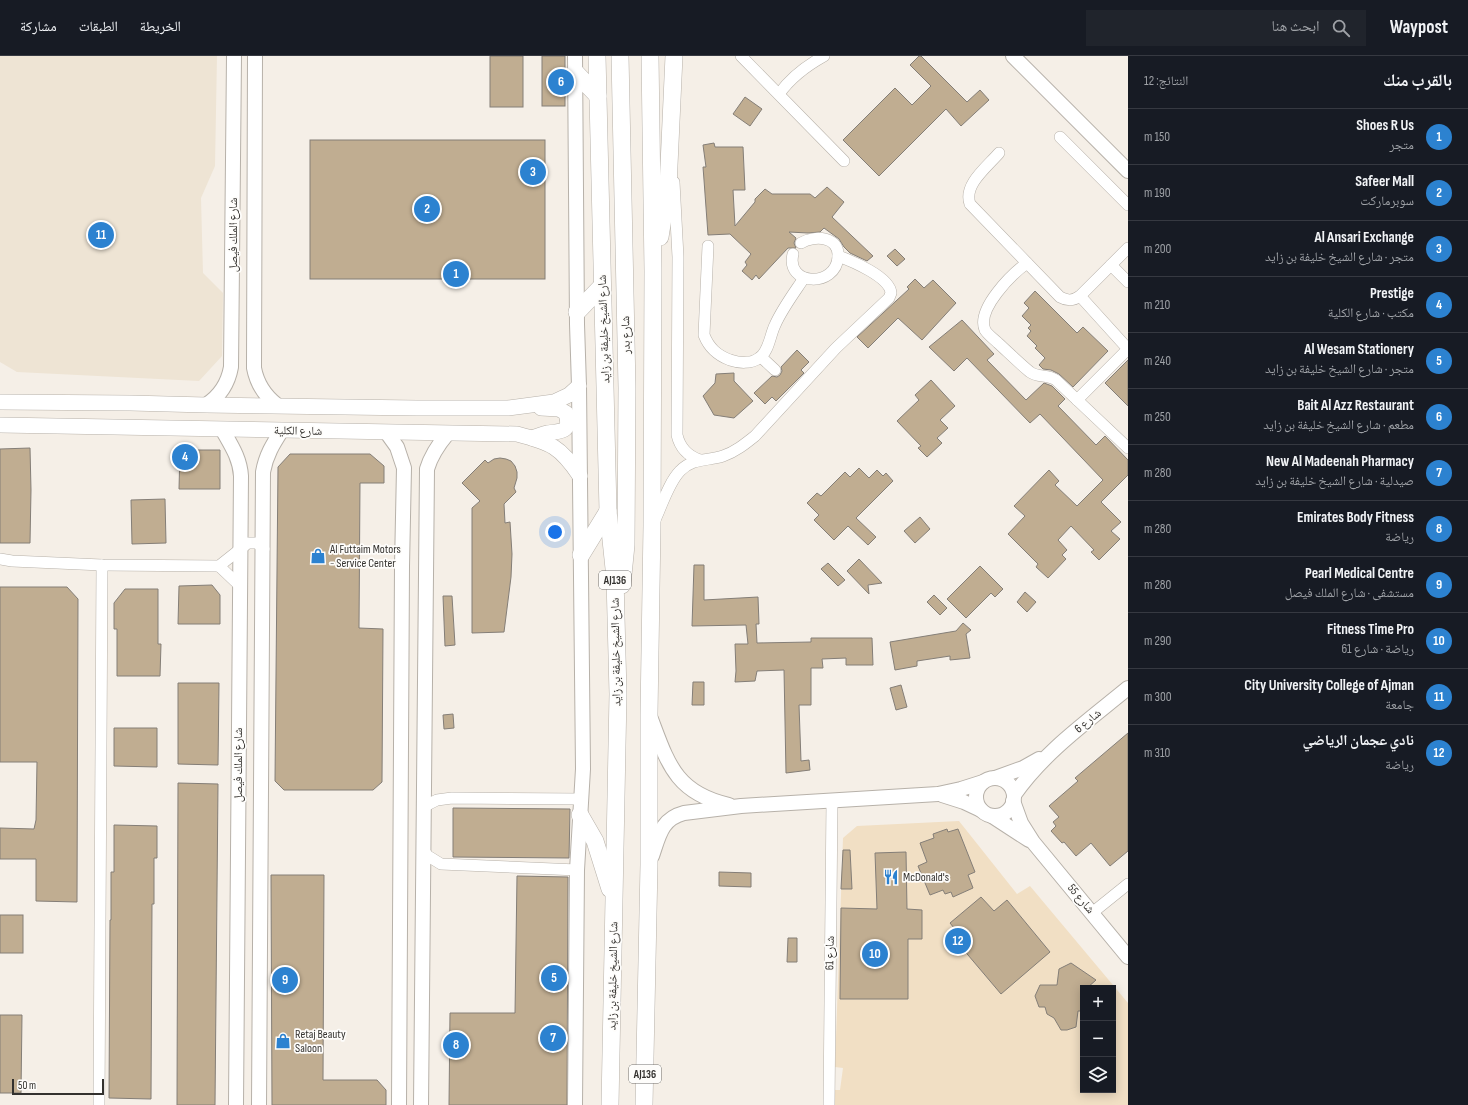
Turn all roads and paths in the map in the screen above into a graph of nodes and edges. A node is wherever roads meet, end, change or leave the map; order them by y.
1 (234, 56) edge
2 (255, 56) edge
3 (597, 56) edge
4 (620, 56) edge
5 (650, 56) edge
6 (674, 56) edge
7 (741, 56) edge
8 (824, 56) edge
9 (1013, 56) edge
10 (575, 64) edge
11 (779, 94) junction
12 (598, 96) junction
13 (1060, 137) dead end
14 (670, 142) junction
15 (999, 153) dead end
16 (844, 161) dead end
17 (1128, 171) edge
18 (1128, 205) edge
19 (801, 243) dead end
20 (708, 246) dead end
21 (1128, 248) edge
22 (793, 254) dead end
23 (838, 256) junction
24 (1027, 263) junction
25 (1111, 264) junction
26 (653, 271) junction
27 (804, 278) junction
28 (1128, 282) edge
29 (602, 286) junction
30 (1080, 296) junction
31 (232, 300) junction
32 (255, 300) junction
33 (577, 312) junction
34 (1128, 349) edge
35 (762, 357) junction
36 (775, 370) dead end
37 (579, 386) junction
38 (1077, 400) junction
39 (0, 402) edge
40 (206, 405) junction
41 (277, 405) junction
42 (533, 405) junction
43 (2, 427) edge
44 (222, 429) junction
45 (282, 430) junction
46 (388, 433) junction
47 (448, 433) junction
48 (532, 438) junction
49 (1128, 448) edge
50 (700, 460) junction
51 (580, 476) junction
52 (608, 511) junction
53 (652, 526) junction
54 (240, 549) junction
55 (264, 549) junction
56 (581, 555) junction
57 (0, 559) edge
58 (12, 561) junction
59 (425, 564) junction
60 (0, 565) edge
61 (102, 565) junction
62 (219, 566) junction
63 (402, 566) junction
64 (240, 585) junction
65 (616, 612) junction
66 (1128, 688) edge
67 (649, 714) junction
68 (1048, 754) junction
69 (989, 780) junction
70 (938, 794) junction
71 (1013, 798) junction
72 (832, 801) junction
73 (741, 806) junction
74 (424, 807) junction
75 (581, 807) junction
76 (986, 813) junction
77 (1033, 842) junction
78 (423, 850) junction
79 (649, 865) junction
80 (577, 870) junction
81 (1128, 884) edge
82 (615, 903) junction
83 (1092, 913) junction
84 (1128, 957) edge
85 (99, 1105) edge
86 (236, 1105) edge
87 (259, 1105) edge
88 (399, 1105) edge
89 (421, 1105) edge
90 (575, 1105) edge
91 (610, 1105) edge
92 (644, 1105) edge
93 (828, 1105) edge

1 - 31 street, شارع الملك فيصل
2 - 32 street, شارع الملك فيصل
3 - 12 main road, شارع الشيخ خليفة بن زايد / AJ136
4 - 65 main road, شارع بدر
5 - 26 main road, AJ136
6 - 14 main road
7 - 11 street
8 - 11 street
9 - 17 street
10 - 12 main road
10 - 33 street
11 - 16 street
12 - 29 main road, شارع الشيخ خليفة بن زايد / AJ136
13 - 18 street
14 - 26 main road
14 - 50 street
15 - 24 street
19 - 23 street
20 - 35 street
21 - 25 street
22 - 27 street
23 - 27 street
23 - 50 street
24 - 30 street
24 - 38 street
25 - 28 street
25 - 30 street
26 - 53 main road, AJ136
27 - 35 street
29 - 33 main road
29 - 52 main road, شارع الشيخ خليفة بن زايد / AJ136
30 - 34 street
31 - 32 street
31 - 40 street, شارع الملك فيصل
32 - 41 street, شارع الملك فيصل
33 - 37 street
34 - 38 street
35 - 36 street
37 - 42 main road, شارع الكلية
37 - 51 street
38 - 49 street
39 - 40 main road, شارع الكلية
40 - 41 main road, شارع الكلية
41 - 42 main road, شارع الكلية
42 - 48 main road
43 - 44 main road, شارع الكلية
44 - 45 main road, شارع الكلية
44 - 54 street, شارع الملك فيصل
45 - 46 main road, شارع الكلية
45 - 55 street, شارع الملك فيصل
46 - 47 main road, شارع الكلية
46 - 63 street
47 - 48 main road, شارع الكلية
47 - 59 street
48 - 51 main road, شارع الكلية
50 - 53 street
51 - 56 street
52 - 56 main road
52 - 65 main road, شارع الشيخ خليفة بن زايد / AJ136
53 - 67 main road, AJ136
54 - 55 street
54 - 62 street
54 - 64 street, شارع الملك فيصل
55 - 87 street, شارع الملك فيصل
56 - 75 street
57 - 58 street
58 - 60 street
58 - 61 street
59 - 63 street
59 - 74 street
61 - 62 street
61 - 85 street
62 - 64 street
63 - 88 street
64 - 86 street, شارع الملك فيصل
65 - 82 main road, شارع الشيخ خليفة بن زايد / AJ136
66 - 68 street, شارع 6
67 - 73 street
67 - 79 main road, AJ136
68 - 69 street, شارع 6
68 - 71 street, شارع 6
69 - 70 street, شارع 6
69 - 71 street
69 - 76 street
70 - 72 street
70 - 76 street, شارع 55
71 - 76 street
71 - 77 street, شارع 55
72 - 73 street
72 - 93 street, شارع 61
73 - 79 street
74 - 75 street
74 - 78 street
75 - 80 street
75 - 82 main road
76 - 77 street, شارع 55
77 - 83 street, شارع 55
78 - 80 street
78 - 89 street
79 - 92 main road, AJ136
80 - 90 street
81 - 83 street
82 - 91 main road, شارع الشيخ خليفة بن زايد / AJ136
83 - 84 street, شارع 55

